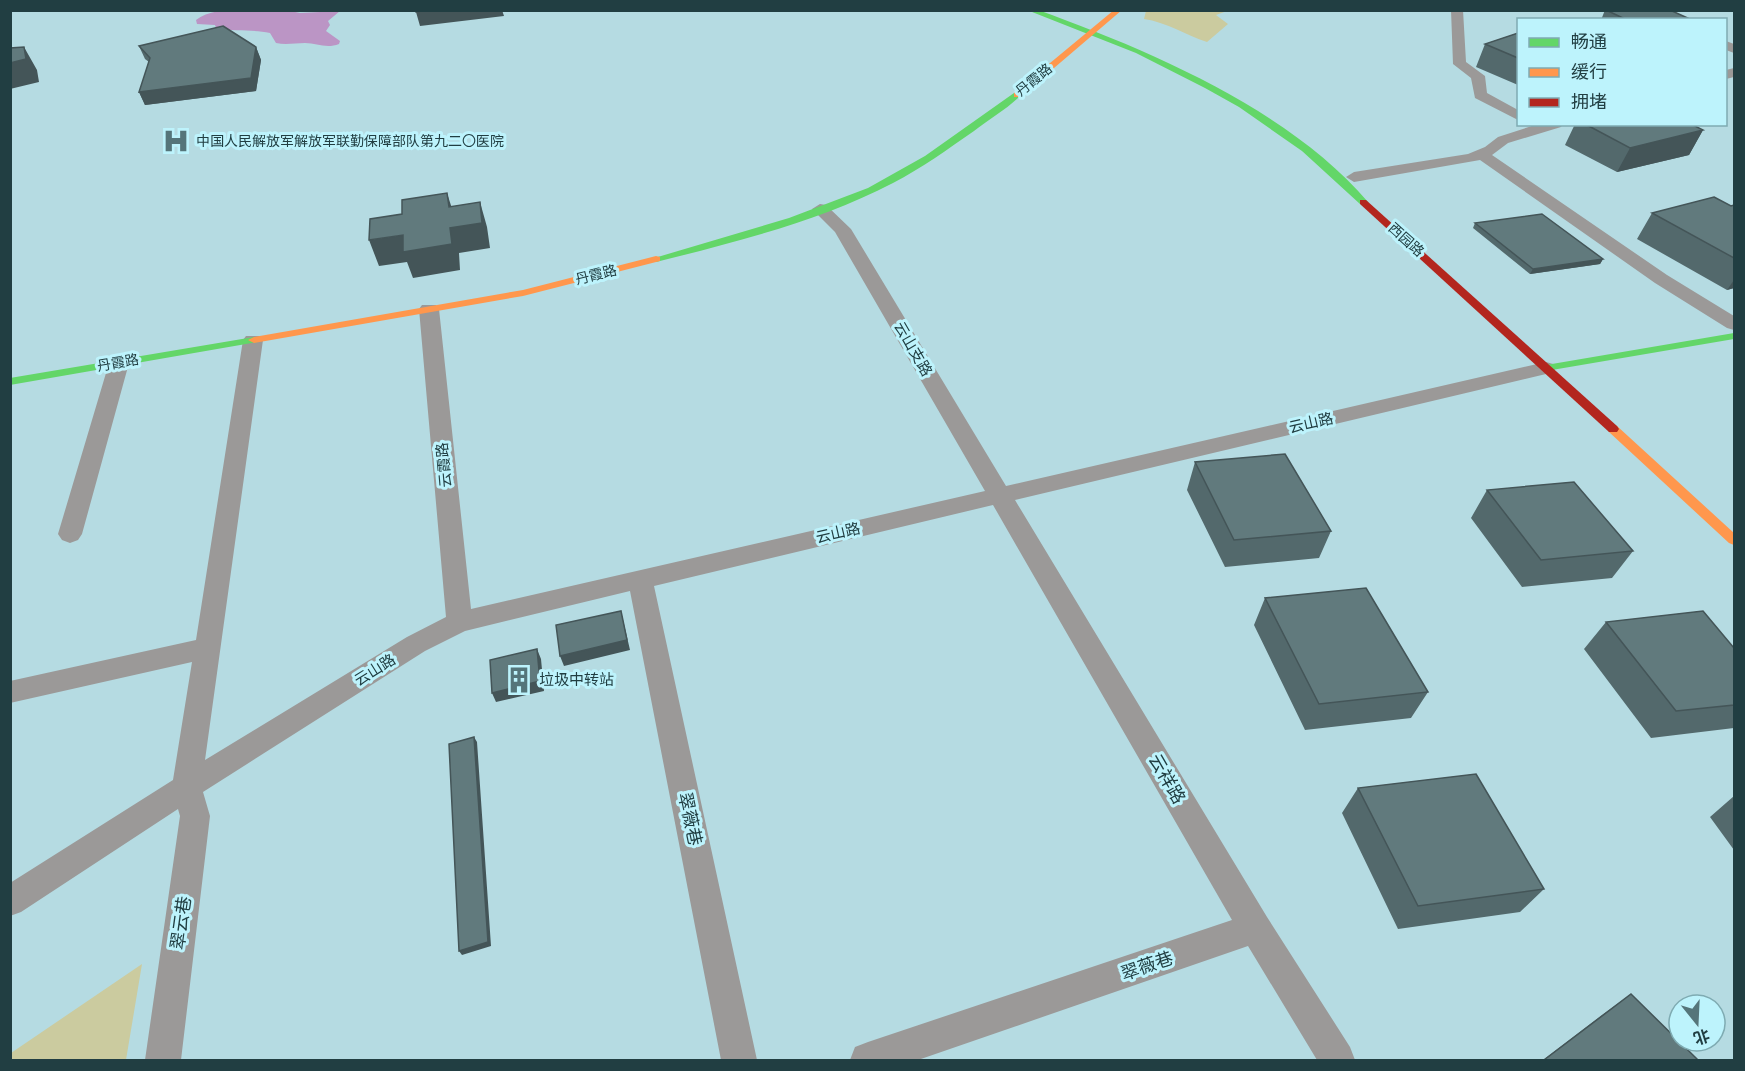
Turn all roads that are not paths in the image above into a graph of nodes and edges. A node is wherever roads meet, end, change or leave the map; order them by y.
1 (1030, 10) edge
2 (1049, 10) edge
3 (1119, 10) edge
4 (1457, 10) edge
5 (1096, 29) junction
6 (1517, 116) edge
7 (1545, 126) edge
8 (1481, 153) junction
9 (1354, 177) junction
10 (820, 209) junction
11 (429, 309) junction
12 (1512, 319) dead end
13 (1734, 324) edge
14 (1734, 336) edge
15 (253, 340) junction
16 (1552, 361) junction
17 (119, 363) junction
18 (1581, 380) dead end
19 (10, 382) edge
20 (999, 496) junction
21 (70, 534) dead end
22 (1734, 540) edge
23 (640, 579) junction
24 (459, 622) junction
25 (208, 648) junction
26 (10, 692) edge
27 (187, 787) junction
28 (10, 901) edge
29 (1255, 928) junction
30 (163, 1060) edge
31 (739, 1060) edge
32 (868, 1060) edge
33 (1337, 1060) edge

1 - 5 main road, 西园路
2 - 5 main road, 西园路
3 - 5 main road, 丹霞路
4 - 6 street
5 - 9 main road, 西园路
5 - 10 main road, 丹霞路
5 - 16 main road, 西园路
7 - 8 street
8 - 9 street
8 - 13 street
9 - 12 main road, 西园路
10 - 11 main road, 丹霞路
10 - 20 street, 云山支路
11 - 15 main road, 丹霞路
11 - 24 street, 云霞路
14 - 16 main road, 云山路
15 - 17 main road, 丹霞路
15 - 25 street
16 - 18 main road, 西园路
16 - 20 street, 云山路
16 - 22 main road, 西园路
17 - 19 main road, 丹霞路
17 - 21 street
20 - 23 street, 云山路
20 - 29 street, 云祥路
23 - 24 street, 云山路
23 - 31 street, 翠薇巷
24 - 27 street, 云山路
25 - 26 street
25 - 27 street
27 - 28 street, 云山路
27 - 30 street, 翠云巷
29 - 32 street, 翠薇巷
29 - 33 street, 云祥路

